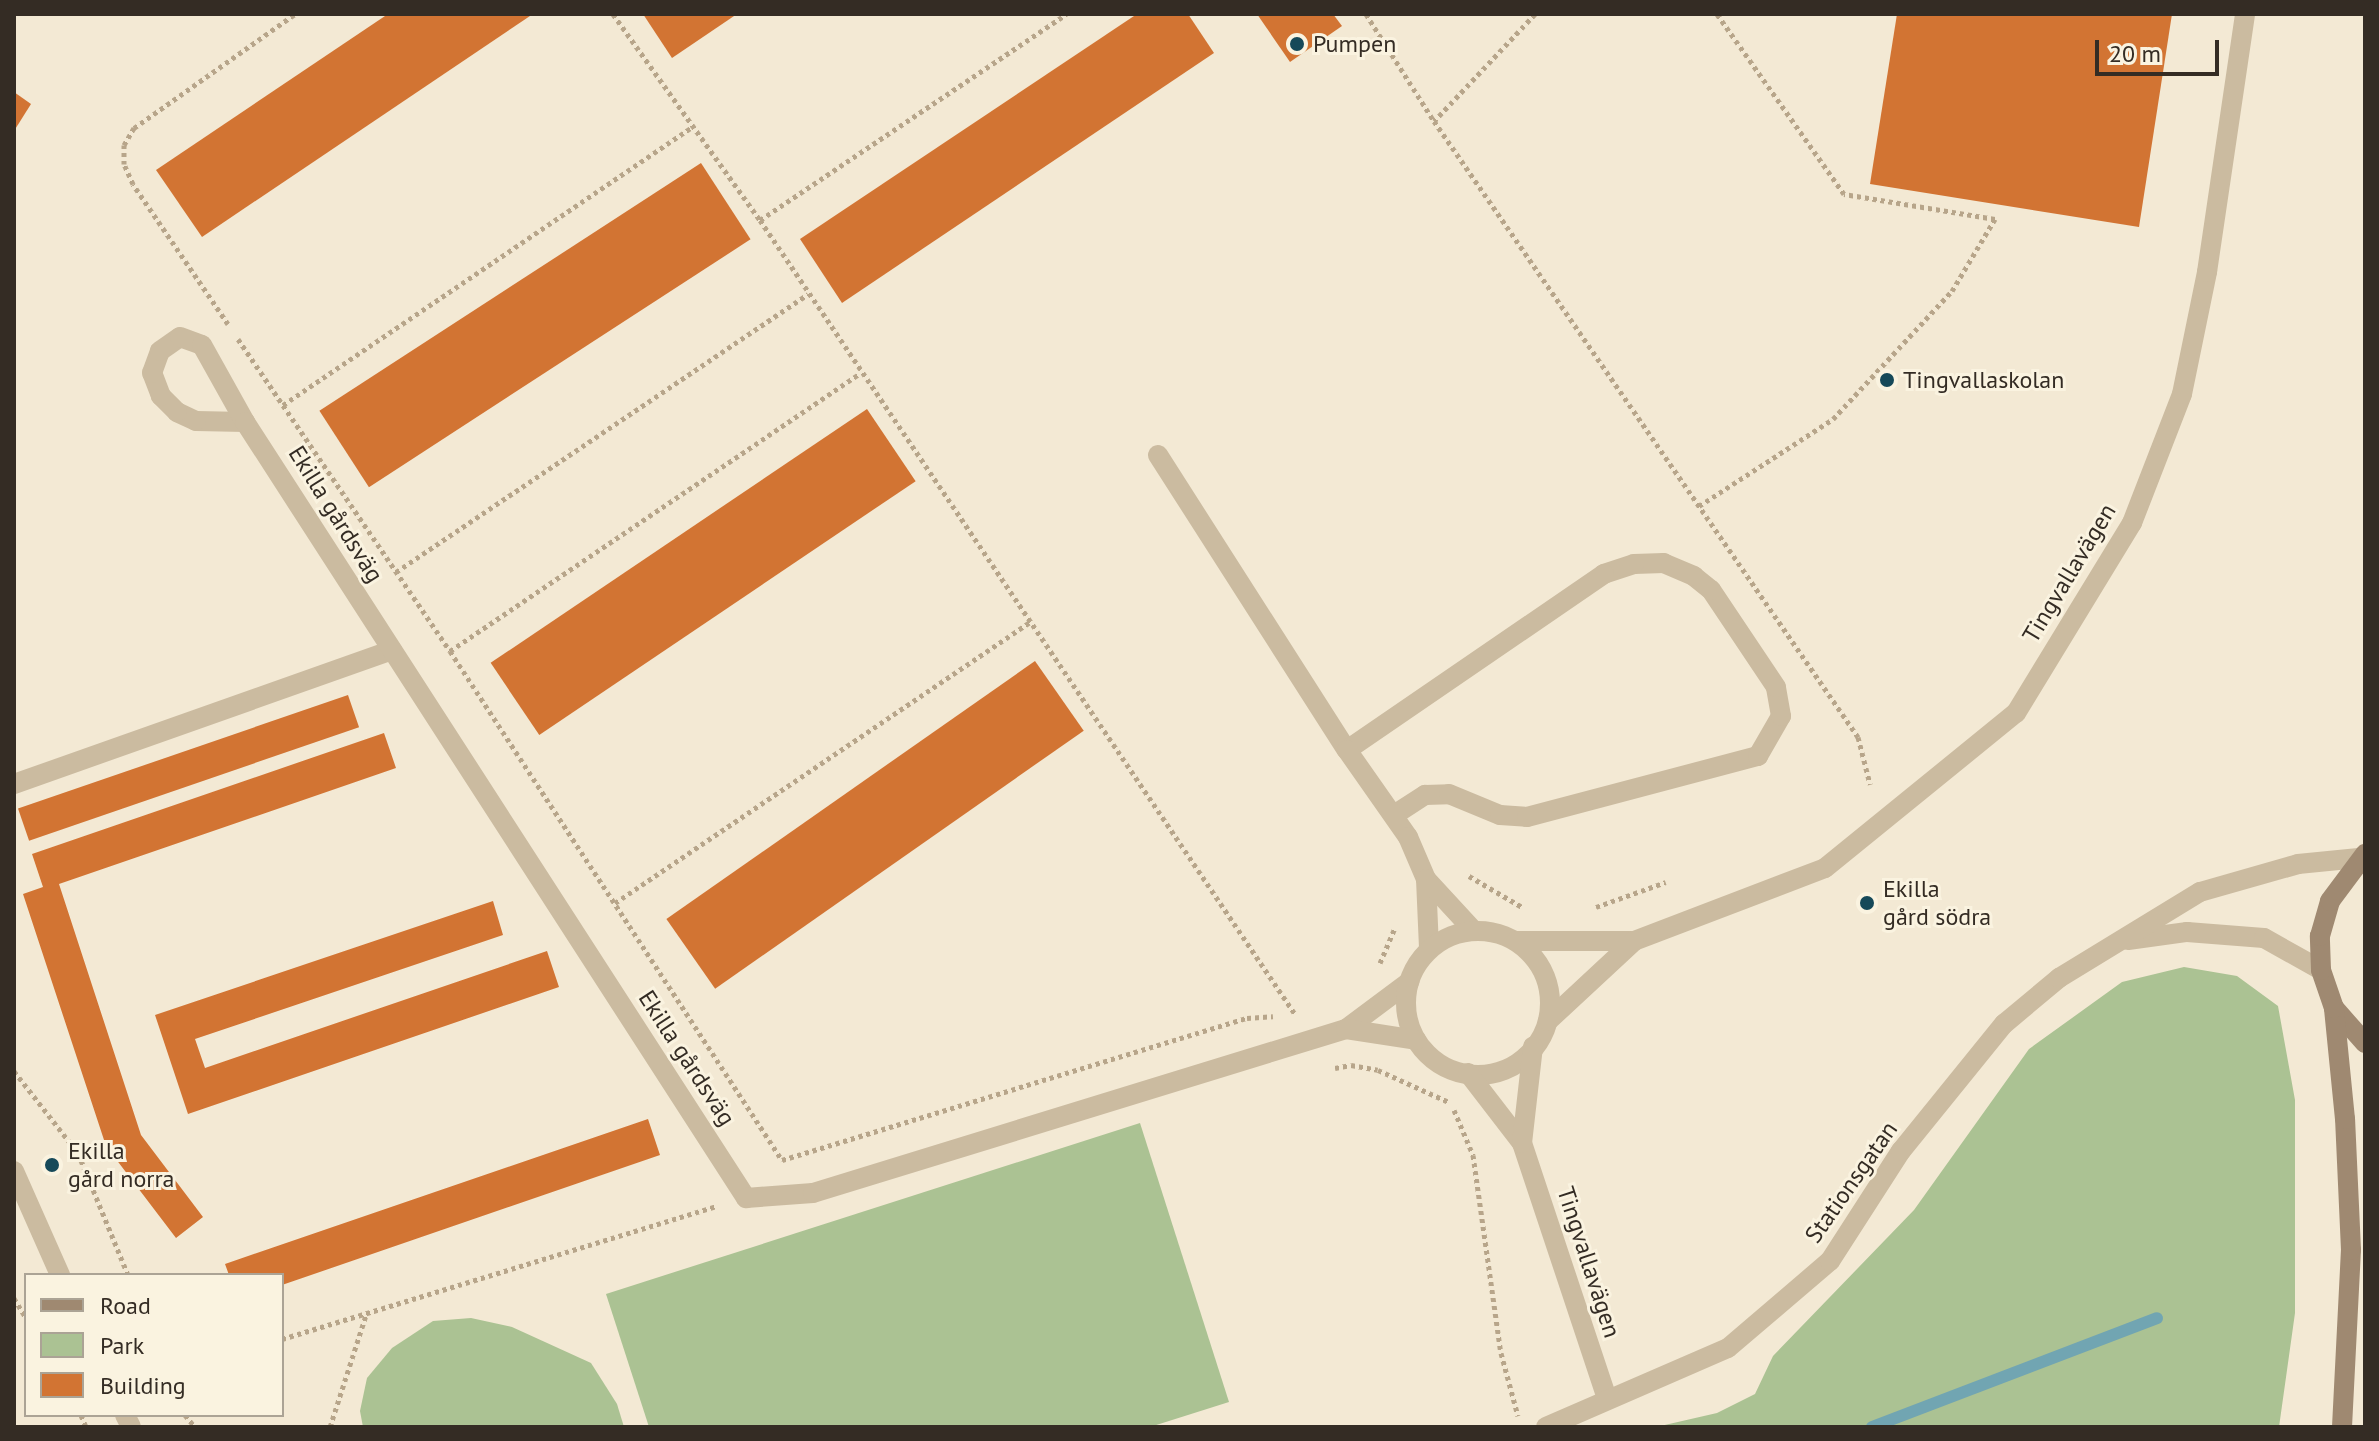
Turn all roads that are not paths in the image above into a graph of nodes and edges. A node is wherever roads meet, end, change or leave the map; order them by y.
1 (2245, 14) edge
2 (245, 422) junction
3 (1158, 455) dead end
4 (392, 650) junction
5 (1347, 750) junction
6 (14, 784) edge
7 (1394, 815) junction
8 (2362, 856) edge
9 (1426, 879) junction
10 (1473, 930) junction
11 (1516, 941) junction
12 (1634, 941) junction
13 (2120, 941) junction
14 (1429, 948) junction
15 (2321, 970) junction
16 (1409, 982) junction
17 (2334, 1008) junction
18 (1548, 1021) junction
19 (1346, 1029) junction
20 (1416, 1040) junction
21 (2365, 1043) edge
22 (1533, 1047) junction
23 (1468, 1073) junction
24 (1522, 1143) junction
25 (14, 1171) edge
26 (59, 1273) edge
27 (1607, 1398) junction
28 (1546, 1427) edge
29 (2342, 1427) edge

1 - 12 street, Tingvallavägen
2 - 2 street, Ekilla gårdsväg
2 - 4 street, Ekilla gårdsväg
3 - 5 street
4 - 6 street
4 - 19 street, Ekilla gårdsväg
5 - 7 street
5 - 7 street
7 - 9 street
8 - 13 street, Stationsgatan
8 - 15 main road
9 - 10 street
9 - 14 street
10 - 11 street
10 - 14 street
11 - 12 street
11 - 18 street
12 - 18 street
13 - 15 street, Stationsgatan
13 - 27 street, Stationsgatan
14 - 16 street
15 - 17 main road
16 - 19 street
16 - 20 street
17 - 21 main road
17 - 29 main road
18 - 22 street
19 - 20 street
20 - 23 street
22 - 23 street
22 - 24 street
23 - 24 street
24 - 27 street, Tingvallavägen
25 - 26 street
27 - 28 street, Stationsgatan

